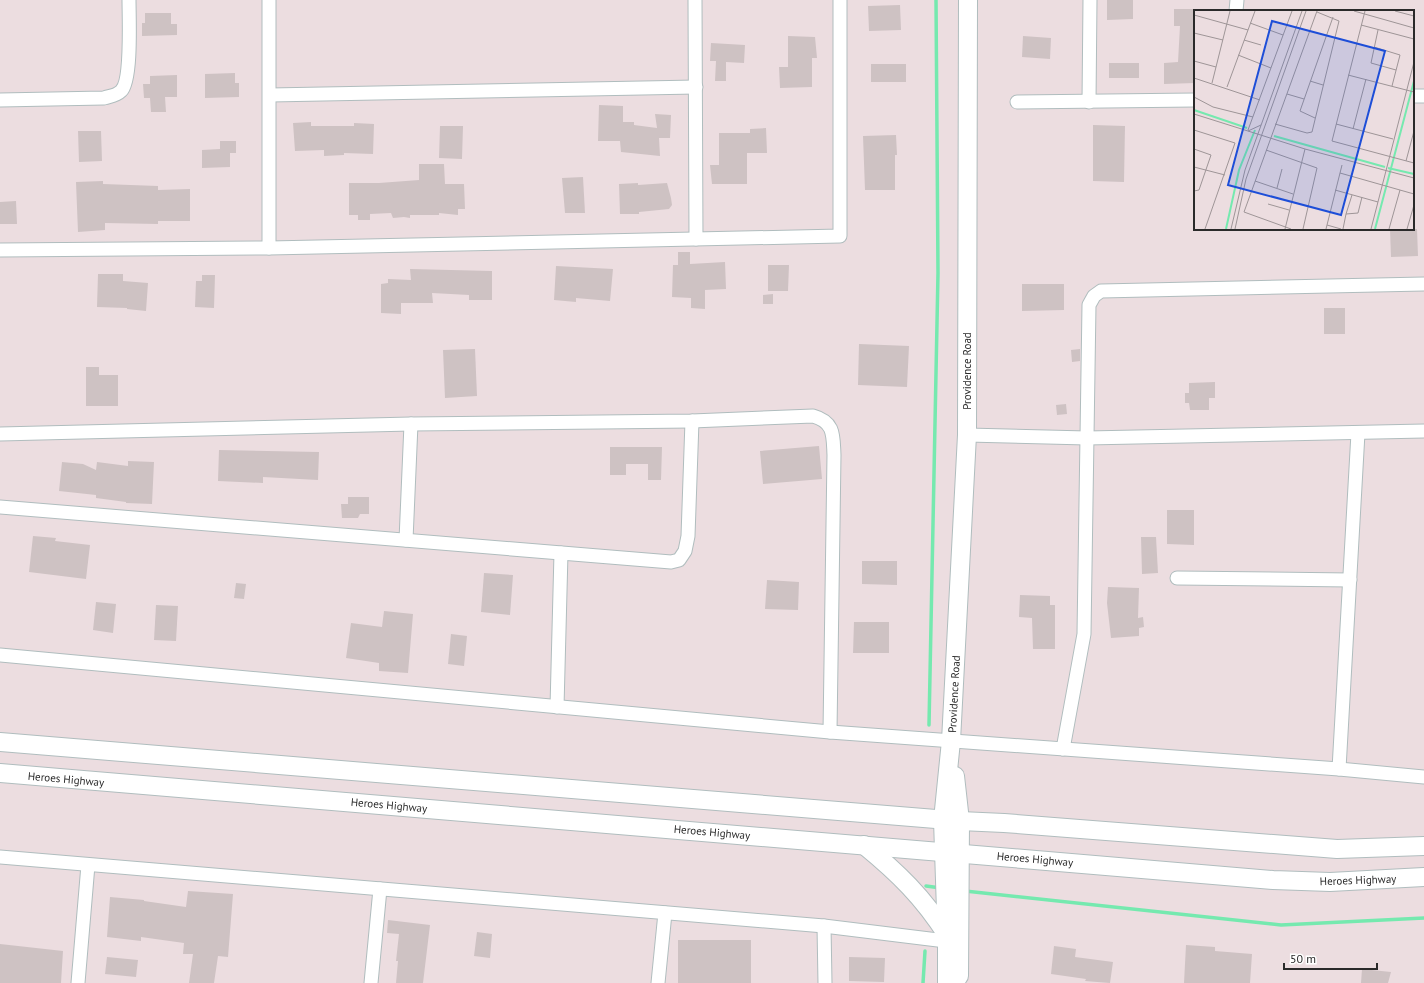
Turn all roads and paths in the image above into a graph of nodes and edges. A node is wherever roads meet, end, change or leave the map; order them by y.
1 (129, 0) edge
2 (269, 0) edge
3 (695, 0) edge
4 (840, 0) edge
5 (968, 0) edge
6 (1090, 0) edge
7 (1237, 0) edge
8 (1236, 10) edge
9 (696, 87) junction
10 (270, 95) junction
11 (0, 100) edge
12 (1194, 100) edge
13 (1016, 102) dead end
14 (1088, 102) junction
15 (696, 239) junction
16 (269, 248) junction
17 (0, 250) edge
18 (1424, 284) edge
19 (692, 421) junction
20 (411, 424) junction
21 (1424, 431) edge
22 (1358, 433) junction
23 (0, 434) edge
24 (967, 435) junction
25 (1087, 438) junction
26 (0, 507) edge
27 (406, 540) junction
28 (561, 553) junction
29 (1177, 578) dead end
30 (1350, 580) junction
31 (0, 655) edge
32 (557, 707) junction
33 (830, 732) junction
34 (951, 741) junction
35 (0, 742) edge
36 (1063, 749) junction
37 (1339, 768) junction
38 (0, 773) edge
39 (1424, 777) edge
40 (951, 820) junction
41 (864, 845) junction
42 (1424, 846) edge
43 (960, 853) junction
44 (0, 858) edge
45 (88, 865) junction
46 (1424, 878) edge
47 (380, 889) junction
48 (665, 913) junction
49 (824, 926) junction
50 (952, 940) junction
51 (78, 983) edge
52 (371, 983) edge
53 (658, 983) edge
54 (825, 983) edge
55 (947, 983) edge
56 (959, 983) edge

1 - 11 street
2 - 10 street
3 - 9 street
4 - 15 street
5 - 24 main road, Providence Road
6 - 14 street
7 - 8 street
9 - 10 street
9 - 15 street
10 - 16 street
12 - 14 street
13 - 14 street
15 - 16 street
16 - 17 street
18 - 25 street
19 - 20 street
19 - 28 street
19 - 33 street
20 - 23 street
20 - 27 street
21 - 22 street
22 - 25 street
22 - 30 street
24 - 25 street
24 - 34 main road, Providence Road
25 - 36 street
26 - 27 street
27 - 28 street
28 - 32 street
29 - 30 street
30 - 37 street
31 - 32 street
32 - 33 street
33 - 34 street
34 - 36 street
34 - 40 main road, Providence Road
35 - 40 main road
36 - 37 street
37 - 39 street
38 - 41 main road, Heroes Highway
40 - 42 main road
40 - 43 main road, Providence Road
41 - 43 main road, Heroes Highway
41 - 50 main road
43 - 46 main road, Heroes Highway
43 - 50 main road, Providence Road
44 - 45 street
45 - 47 street
45 - 51 street
47 - 48 street
47 - 52 street
48 - 49 street
48 - 53 street
49 - 50 street
49 - 54 street
50 - 55 main road, Providence Road
50 - 56 main road, Providence Road

